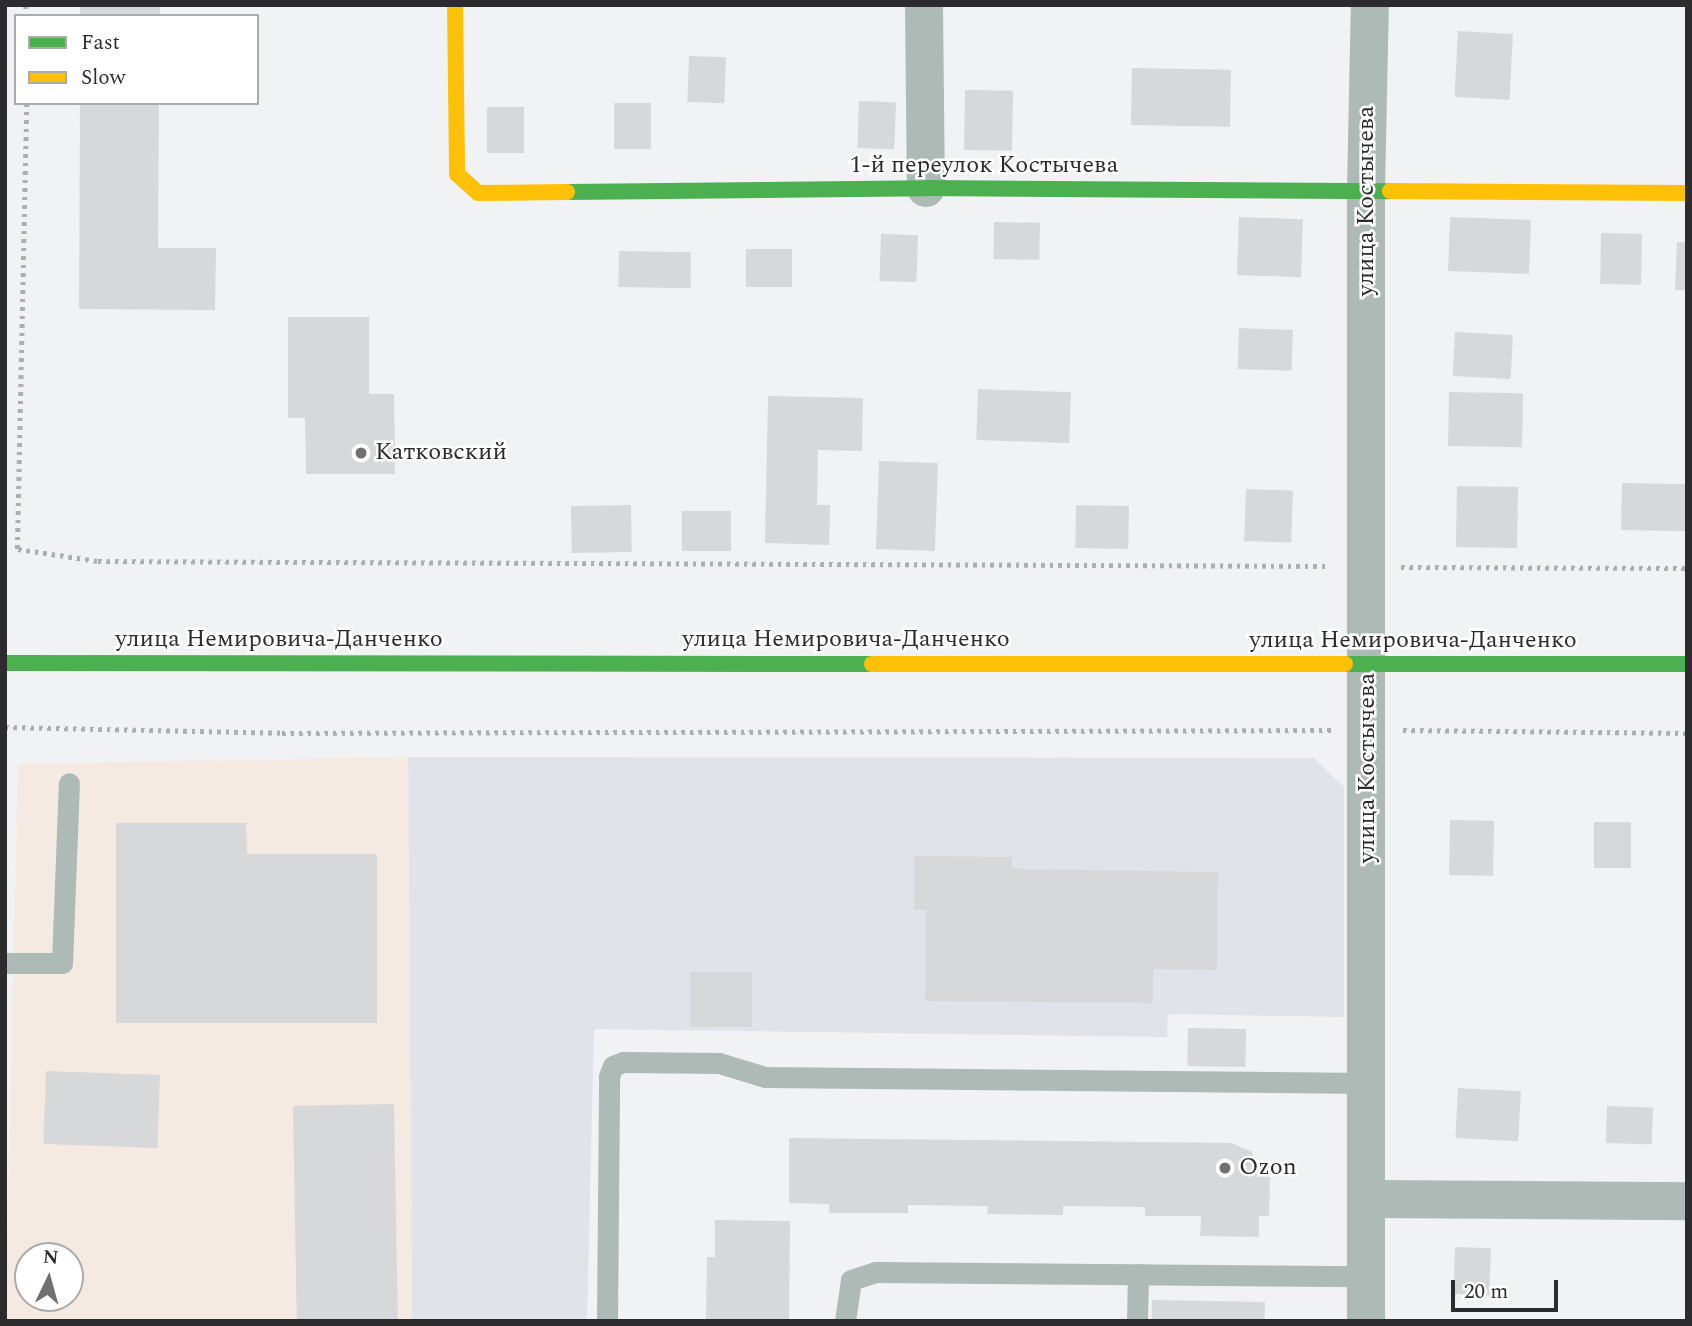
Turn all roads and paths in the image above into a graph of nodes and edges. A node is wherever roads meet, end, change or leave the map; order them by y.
1 (455, 5) edge
2 (924, 5) edge
3 (1370, 5) edge
4 (27, 105) edge
5 (926, 188) junction
6 (1366, 188) junction
7 (1687, 193) edge
8 (1368, 567) junction
9 (1687, 568) edge
10 (5, 663) edge
11 (1368, 663) junction
12 (1687, 664) edge
13 (5, 727) edge
14 (1368, 730) junction
15 (1687, 733) edge
16 (69, 783) dead end
17 (5, 963) edge
18 (1367, 1083) junction
19 (1366, 1199) junction
20 (1687, 1201) edge
21 (1138, 1274) junction
22 (1366, 1276) junction
23 (607, 1321) edge
24 (845, 1321) edge
25 (1137, 1321) edge
26 (1366, 1321) edge

1 - 5 main road, 1-й переулок Костычева
2 - 5 street
3 - 6 street, улица Костычева
4 - 8 path
5 - 6 main road, 1-й переулок Костычева
6 - 7 main road, 1-й переулок Костычева
6 - 8 street, улица Костычева
8 - 9 path
8 - 11 street, улица Костычева
10 - 11 main road, улица Немировича-Данченко
11 - 12 main road, улица Немировича-Данченко
11 - 14 street, улица Костычева
13 - 14 path
14 - 15 path
14 - 18 street, улица Костычева
16 - 17 lane
18 - 19 street, улица Костычева
18 - 23 lane
19 - 20 street
19 - 22 street, улица Костычева
21 - 22 lane
21 - 24 lane
21 - 25 lane
22 - 26 street, улица Костычева

